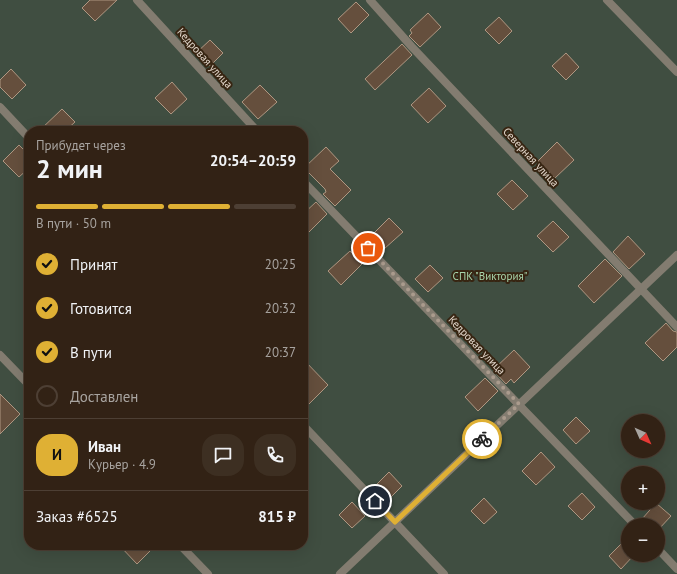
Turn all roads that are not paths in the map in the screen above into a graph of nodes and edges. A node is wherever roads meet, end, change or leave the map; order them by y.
1 (137, 0) edge
2 (370, 0) edge
3 (607, 0) edge
4 (677, 72) edge
5 (0, 107) edge
6 (252, 126) edge
7 (24, 133) edge
8 (308, 186) edge
9 (677, 255) edge
10 (641, 290) junction
11 (677, 327) edge
12 (0, 355) edge
13 (24, 380) edge
14 (519, 404) junction
15 (308, 430) edge
16 (628, 518) edge
17 (395, 522) junction
18 (185, 550) edge
19 (665, 556) edge
20 (677, 568) edge
21 (208, 574) edge
22 (340, 574) edge
23 (444, 574) edge

1 - 6 street, Кедровая улица
2 - 10 street, Северная улица
3 - 4 street
5 - 7 street
8 - 14 street, Кедровая улица
9 - 10 street
10 - 11 street, Северная улица
10 - 14 street
12 - 13 street
14 - 16 street, Кедровая улица
14 - 17 street
15 - 17 street
17 - 22 street
17 - 23 street
18 - 21 street
19 - 20 street

